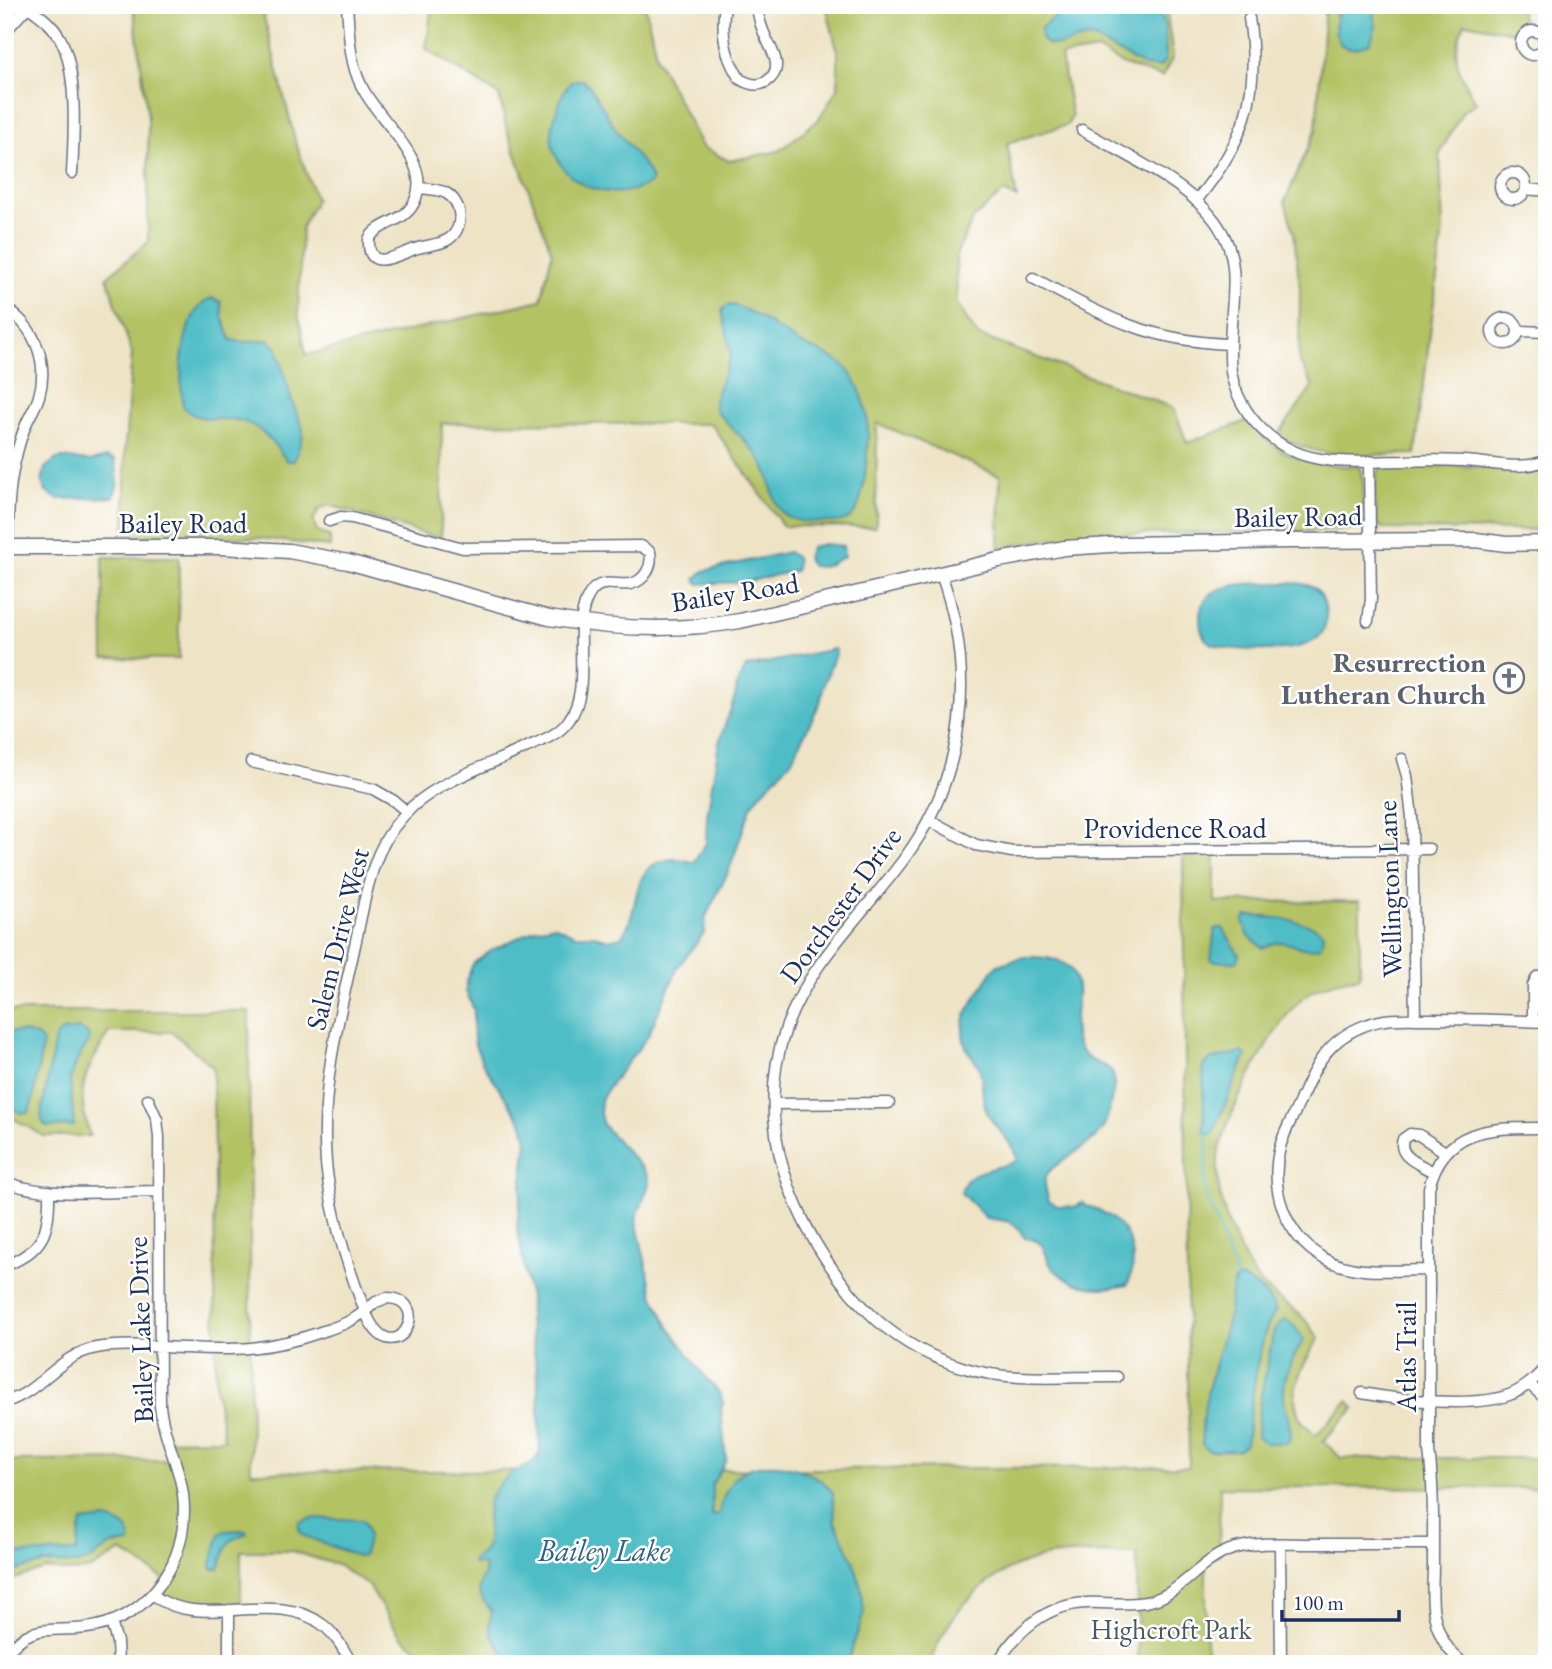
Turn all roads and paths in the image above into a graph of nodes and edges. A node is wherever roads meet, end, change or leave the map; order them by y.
1 (347, 5) edge
2 (725, 5) edge
3 (757, 5) edge
4 (29, 6) edge
5 (1249, 18) dead end
6 (5, 32) edge
7 (1082, 130) dead end
8 (72, 173) dead end
9 (419, 188) junction
10 (1525, 190) dead end
11 (1547, 191) edge
12 (1196, 201) junction
13 (1033, 278) dead end
14 (5, 308) edge
15 (1519, 331) dead end
16 (1547, 332) edge
17 (1230, 344) junction
18 (1547, 460) edge
19 (1369, 461) junction
20 (329, 521) dead end
21 (1547, 534) edge
22 (1370, 540) junction
23 (1476, 540) junction
24 (1547, 543) edge
25 (7, 547) edge
26 (651, 556) joint
27 (941, 574) junction
28 (1368, 621) dead end
29 (582, 623) junction
30 (1402, 759) dead end
31 (251, 762) dead end
32 (407, 812) junction
33 (929, 820) junction
34 (1413, 849) junction
35 (1429, 849) dead end
36 (1547, 975) edge
37 (1415, 1019) junction
38 (1533, 1021) junction
39 (1547, 1022) edge
40 (148, 1099) dead end
41 (889, 1103) dead end
42 (774, 1104) junction
43 (1547, 1128) edge
44 (1446, 1152) junction
45 (1433, 1172) junction
46 (5, 1181) edge
47 (49, 1191) junction
48 (159, 1191) junction
49 (5, 1266) edge
50 (1428, 1270) junction
51 (365, 1311) junction
52 (159, 1347) junction
53 (1546, 1367) edge
54 (1117, 1377) dead end
55 (1529, 1384) junction
56 (1362, 1393) dead end
57 (1429, 1401) junction
58 (1547, 1401) edge
59 (5, 1402) edge
60 (1280, 1544) junction
61 (1433, 1544) junction
62 (152, 1595) junction
63 (229, 1610) junction
64 (111, 1622) junction
65 (5, 1656) edge
66 (118, 1664) edge
67 (229, 1664) edge
68 (352, 1664) edge
69 (997, 1664) edge
70 (1281, 1664) edge
71 (1465, 1664) edge

1 - 9 street
2 - 3 street
4 - 6 street
4 - 8 street
5 - 12 street
7 - 12 street
9 - 9 street
10 - 11 street
12 - 17 street
13 - 17 street
14 - 25 street
15 - 16 street
17 - 19 street
18 - 19 street
19 - 22 street
20 - 26 street, Bailey Road
21 - 23 main road, Bailey Road
22 - 23 main road, Bailey Road
22 - 27 main road, Bailey Road
22 - 28 street
23 - 24 main road, Bailey Road
25 - 29 main road, Bailey Road
26 - 29 street, Salem Drive West
27 - 29 main road, Bailey Road
27 - 33 street, Dorchester Drive
29 - 32 street, Salem Drive West
30 - 34 street, Wellington Lane
31 - 32 street
32 - 51 street, Salem Drive West
33 - 34 street, Providence Road
33 - 42 street, Dorchester Drive
34 - 35 street, Providence Road
34 - 37 street, Wellington Lane
36 - 38 street
37 - 38 street
37 - 50 street
38 - 39 street
40 - 48 street, Bailey Lake Drive
41 - 42 street
42 - 54 street, Dorchester Drive
43 - 44 street, Atlas Trail
44 - 45 street, Atlas Trail
44 - 45 street
45 - 50 street, Atlas Trail
46 - 47 street
47 - 48 street
47 - 49 street
48 - 52 street, Bailey Lake Drive
50 - 57 street, Atlas Trail
51 - 51 street, Salem Drive West
51 - 52 street
52 - 59 street
52 - 62 street, Bailey Lake Drive
53 - 55 street
55 - 57 street
55 - 58 street
56 - 57 street
57 - 61 street, Atlas Trail
60 - 61 street
60 - 69 street
60 - 70 street
61 - 71 street, Atlas Trail
62 - 63 street
62 - 64 street, Bailey Lake Drive
63 - 67 street
63 - 68 street
64 - 65 street, Bailey Lake Drive
64 - 66 street

